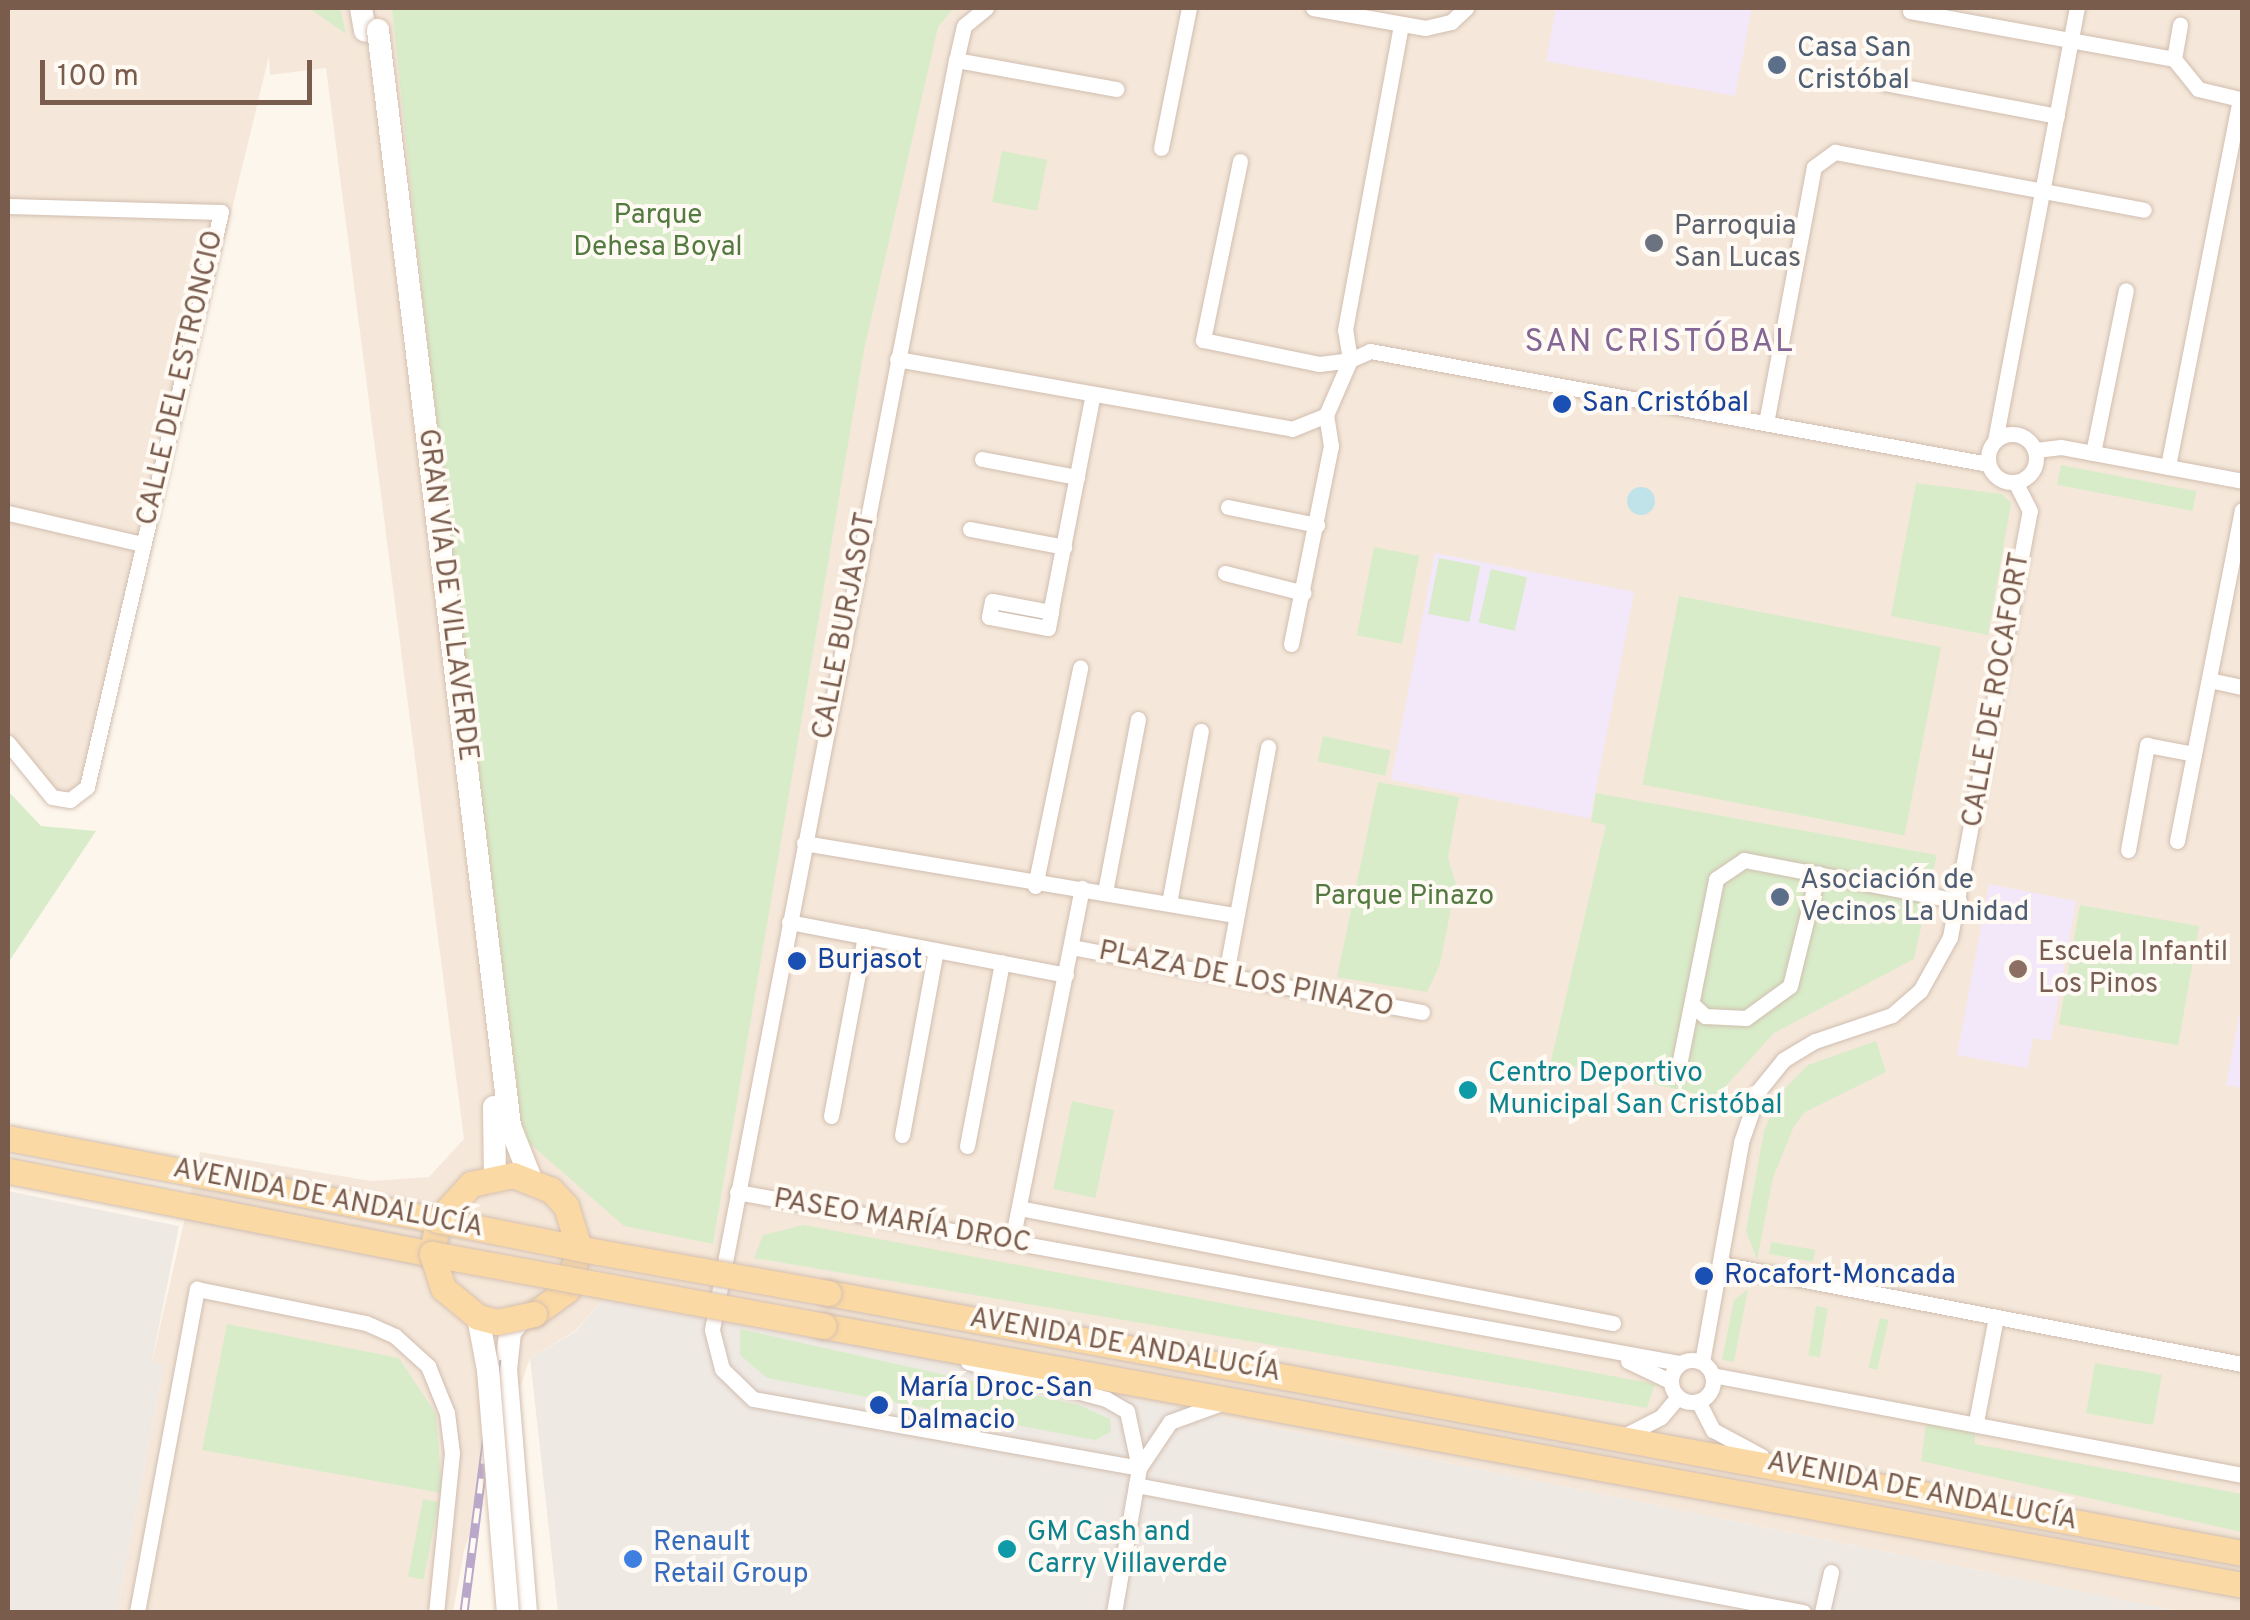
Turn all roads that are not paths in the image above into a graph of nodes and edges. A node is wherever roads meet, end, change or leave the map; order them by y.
1 (361, 8) edge
2 (986, 8) edge
3 (1188, 8) edge
4 (1313, 8) edge
5 (1466, 8) edge
6 (2077, 8) edge
7 (1910, 10) dead end
8 (372, 23) edge
9 (1400, 24) junction
10 (2180, 25) dead end
11 (2071, 41) junction
12 (956, 60) junction
13 (2174, 60) junction
14 (1884, 83) dead end
15 (1116, 89) dead end
16 (2056, 116) junction
17 (1161, 148) dead end
18 (1240, 160) dead end
19 (2042, 191) junction
20 (8, 206) edge
21 (2144, 210) dead end
22 (2126, 290) dead end
23 (897, 360) junction
24 (1350, 360) junction
25 (1092, 398) junction
26 (1326, 416) junction
27 (1766, 423) junction
28 (1994, 441) junction
29 (2036, 450) junction
30 (2093, 453) junction
31 (982, 459) dead end
32 (1988, 464) junction
33 (2168, 467) junction
34 (1077, 477) junction
35 (2242, 482) edge
36 (2016, 483) junction
37 (1228, 507) dead end
38 (2242, 510) edge
39 (8, 513) edge
40 (1318, 525) junction
41 (970, 530) dead end
42 (142, 544) junction
43 (1064, 547) junction
44 (1225, 573) dead end
45 (1304, 593) junction
46 (1051, 612) dead end
47 (1291, 644) dead end
48 (1080, 668) dead end
49 (2209, 680) junction
50 (2242, 687) edge
51 (1138, 718) dead end
52 (1201, 731) dead end
53 (8, 743) edge
54 (1268, 747) dead end
55 (2194, 754) junction
56 (2177, 841) dead end
57 (804, 843) junction
58 (2128, 850) dead end
59 (1818, 874) junction
60 (1035, 886) junction
61 (1082, 888) junction
62 (1105, 892) junction
63 (1959, 900) junction
64 (1169, 903) junction
65 (1235, 915) junction
66 (788, 922) junction
67 (865, 936) junction
68 (1071, 947) junction
69 (936, 950) junction
70 (1002, 962) junction
71 (1066, 974) junction
72 (1226, 974) junction
73 (1692, 1004) junction
74 (1422, 1012) dead end
75 (1677, 1075) dead end
76 (831, 1116) dead end
77 (902, 1135) dead end
78 (8, 1138) edge
79 (967, 1146) dead end
80 (8, 1171) edge
81 (495, 1176) junction
82 (531, 1179) junction
83 (737, 1192) junction
84 (1019, 1208) junction
85 (438, 1220) junction
86 (1012, 1240) junction
87 (580, 1248) junction
88 (432, 1254) junction
89 (1721, 1264) junction
90 (573, 1280) junction
91 (478, 1317) junction
92 (1996, 1318) junction
93 (520, 1320) junction
94 (1613, 1323) dead end
95 (932, 1347) junction
96 (1616, 1355) junction
97 (1702, 1362) junction
98 (1680, 1364) junction
99 (2242, 1364) edge
100 (1712, 1376) junction
101 (1670, 1381) junction
102 (1678, 1397) junction
103 (1226, 1401) junction
104 (1698, 1401) junction
105 (1976, 1422) junction
106 (1622, 1437) junction
107 (1788, 1466) junction
108 (2242, 1474) edge
109 (1138, 1476) junction
110 (2242, 1553) edge
111 (1831, 1572) dead end
112 (2242, 1585) edge
113 (138, 1612) edge
114 (436, 1612) edge
115 (508, 1612) edge
116 (526, 1612) edge
117 (1114, 1612) edge
118 (1803, 1612) edge
119 (1822, 1612) edge

1 - 8 street, GRAN VÍA DE VILLAVERDE
2 - 12 street, CALLE BURJASOT
3 - 17 street
4 - 9 street
5 - 9 street
6 - 11 street
7 - 11 street
8 - 81 street, GRAN VÍA DE VILLAVERDE, bridge
8 - 82 street, GRAN VÍA DE VILLAVERDE, bridge
9 - 24 street
10 - 13 street
11 - 13 street
11 - 16 street
12 - 15 street
12 - 23 street, CALLE BURJASOT
13 - 33 street
14 - 16 street
16 - 19 street
18 - 24 street
19 - 21 street
19 - 27 street
19 - 28 street
20 - 42 street, CALLE DEL ESTRONCIO
22 - 30 street
23 - 25 street
23 - 57 street, CALLE BURJASOT
24 - 26 street
24 - 27 street
25 - 26 street
25 - 34 street
26 - 40 street
27 - 32 street
28 - 29 street
28 - 32 street
29 - 30 street
29 - 36 street
30 - 33 street
31 - 34 street
32 - 36 street
33 - 35 street
34 - 43 street
36 - 63 street, CALLE DE ROCAFORT
37 - 40 street
38 - 49 street
39 - 42 street, CALLE DEL ESTRONCIO
40 - 45 street
41 - 43 street
42 - 53 street, CALLE DEL ESTRONCIO
43 - 46 street
44 - 45 street
45 - 47 street
48 - 60 street
49 - 50 street
49 - 55 street
51 - 62 street
52 - 64 street
54 - 65 street
55 - 56 street
55 - 58 street
57 - 60 street
57 - 66 street, CALLE BURJASOT
59 - 63 street
59 - 73 street
59 - 73 street
60 - 61 street
61 - 62 street
61 - 68 street, PLAZA DE LOS PINAZO
62 - 64 street
63 - 89 street, CALLE DE ROCAFORT
64 - 65 street
65 - 72 street
66 - 67 street
66 - 83 street, CALLE BURJASOT
67 - 69 street
67 - 76 street
68 - 71 street, PLAZA DE LOS PINAZO
68 - 72 street, PLAZA DE LOS PINAZO
69 - 70 street
69 - 77 street
70 - 71 street
70 - 79 street
71 - 84 street, PLAZA DE LOS PINAZO
72 - 74 street, PLAZA DE LOS PINAZO
73 - 75 street
78 - 85 main road, AVENIDA DE ANDALUCÍA
80 - 88 main road, AVENIDA DE ANDALUCÍA
81 - 82 main road, bridge
81 - 85 main road, bridge
82 - 87 main road, bridge
83 - 86 street, PASEO MARÍA DROC
83 - 109 street, PASEO MARÍA DROC
84 - 86 street, PLAZA DE LOS PINAZO
84 - 94 street, PASEO MARÍA DROC
85 - 87 main road, AVENIDA DE ANDALUCÍA, bridge
85 - 88 main road
86 - 96 street, PASEO MARÍA DROC
87 - 90 main road
87 - 106 main road, AVENIDA DE ANDALUCÍA, bridge
88 - 90 main road, AVENIDA DE ANDALUCÍA, bridge
88 - 91 main road, bridge
89 - 92 street
89 - 97 street, CALLE DE ROCAFORT
90 - 93 main road, bridge
90 - 95 main road, AVENIDA DE ANDALUCÍA, bridge
91 - 93 main road, bridge
91 - 115 street, bridge
92 - 99 street
92 - 105 street
93 - 116 street
95 - 103 main road, AVENIDA DE ANDALUCÍA
95 - 109 street
96 - 98 street, PASEO MARÍA DROC
96 - 101 street, PASEO MARÍA DROC
97 - 98 street
97 - 100 street
98 - 101 street
100 - 104 street
100 - 105 street
101 - 102 street
102 - 104 street
102 - 106 street
103 - 109 street
103 - 112 main road, AVENIDA DE ANDALUCÍA
104 - 107 street
105 - 108 street
106 - 107 main road, AVENIDA DE ANDALUCÍA
107 - 110 main road, AVENIDA DE ANDALUCÍA
109 - 117 street
109 - 118 street, PASEO MARÍA DROC
111 - 119 street
113 - 114 street

